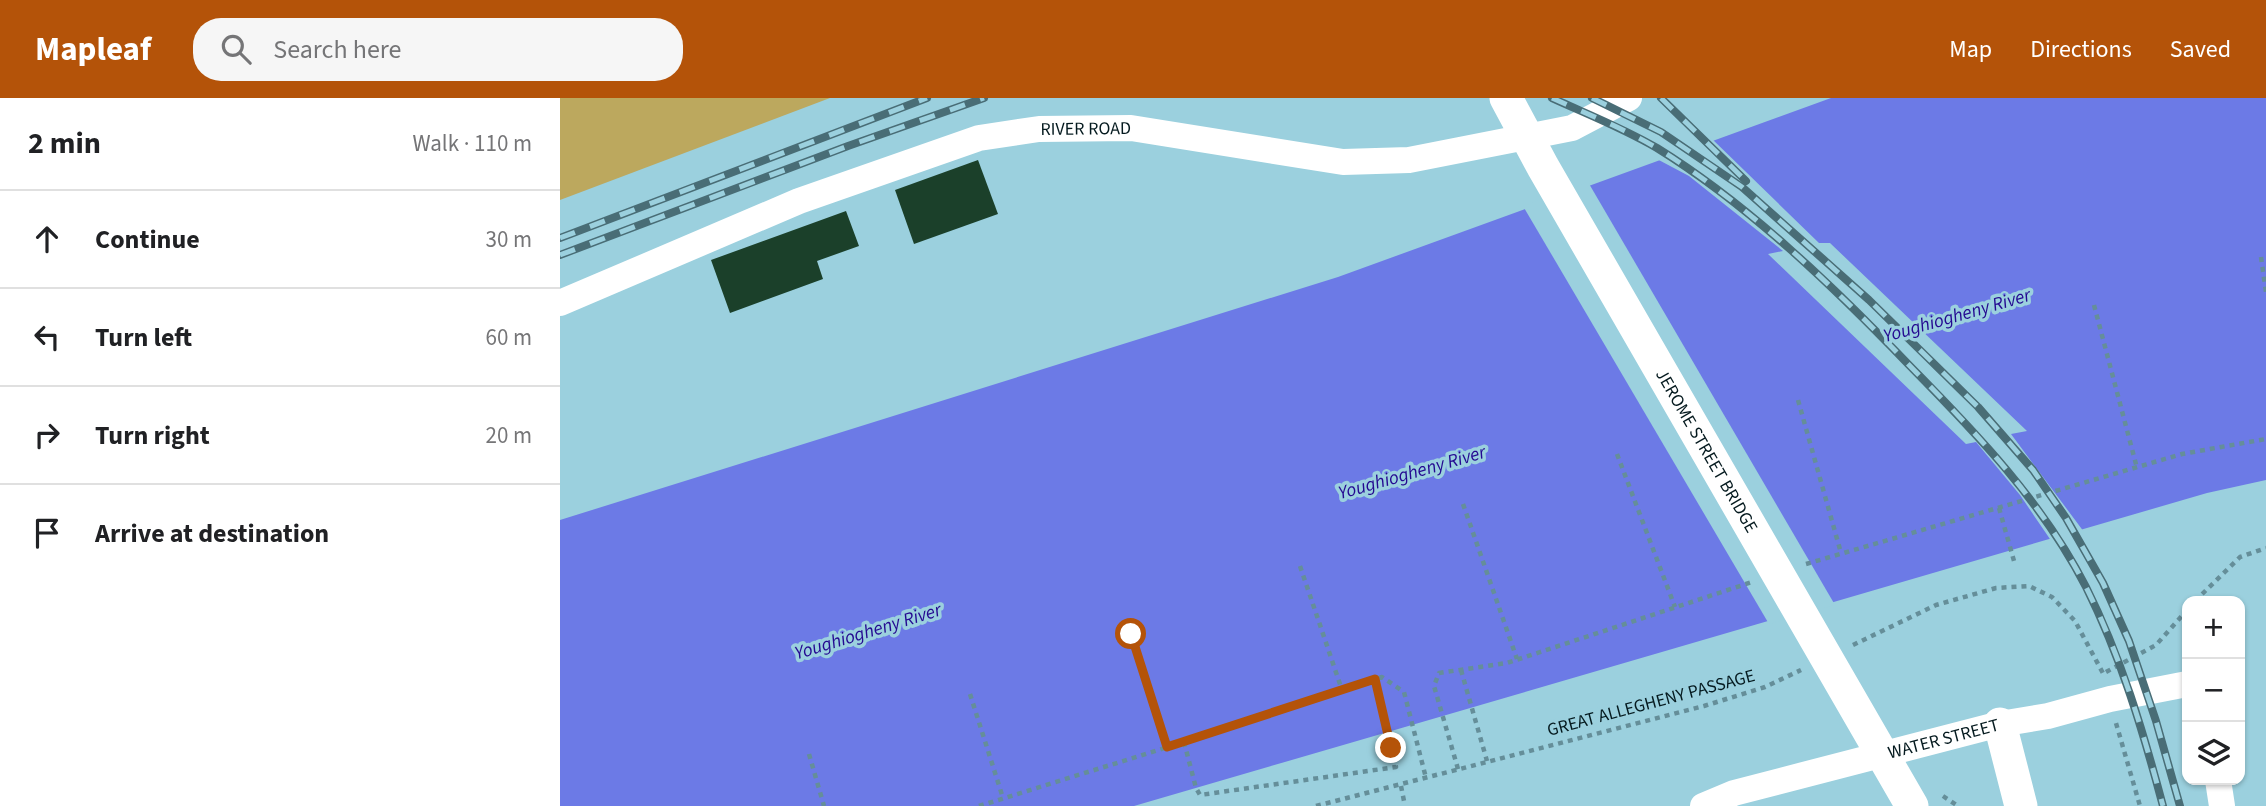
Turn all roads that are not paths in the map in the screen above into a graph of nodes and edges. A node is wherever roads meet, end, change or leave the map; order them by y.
1 (1506, 98) edge
2 (1629, 98) edge
3 (560, 303) edge
4 (2182, 685) edge
5 (2000, 724) junction
6 (2219, 785) edge
7 (1712, 804) edge
8 (1911, 804) edge
9 (2021, 806) edge
10 (2222, 806) edge

1 - 8 main road, JEROME STREET BRIDGE
2 - 3 street, RIVER ROAD
4 - 5 street, WATER STREET
5 - 7 street, WATER STREET
5 - 9 main road
6 - 10 street

